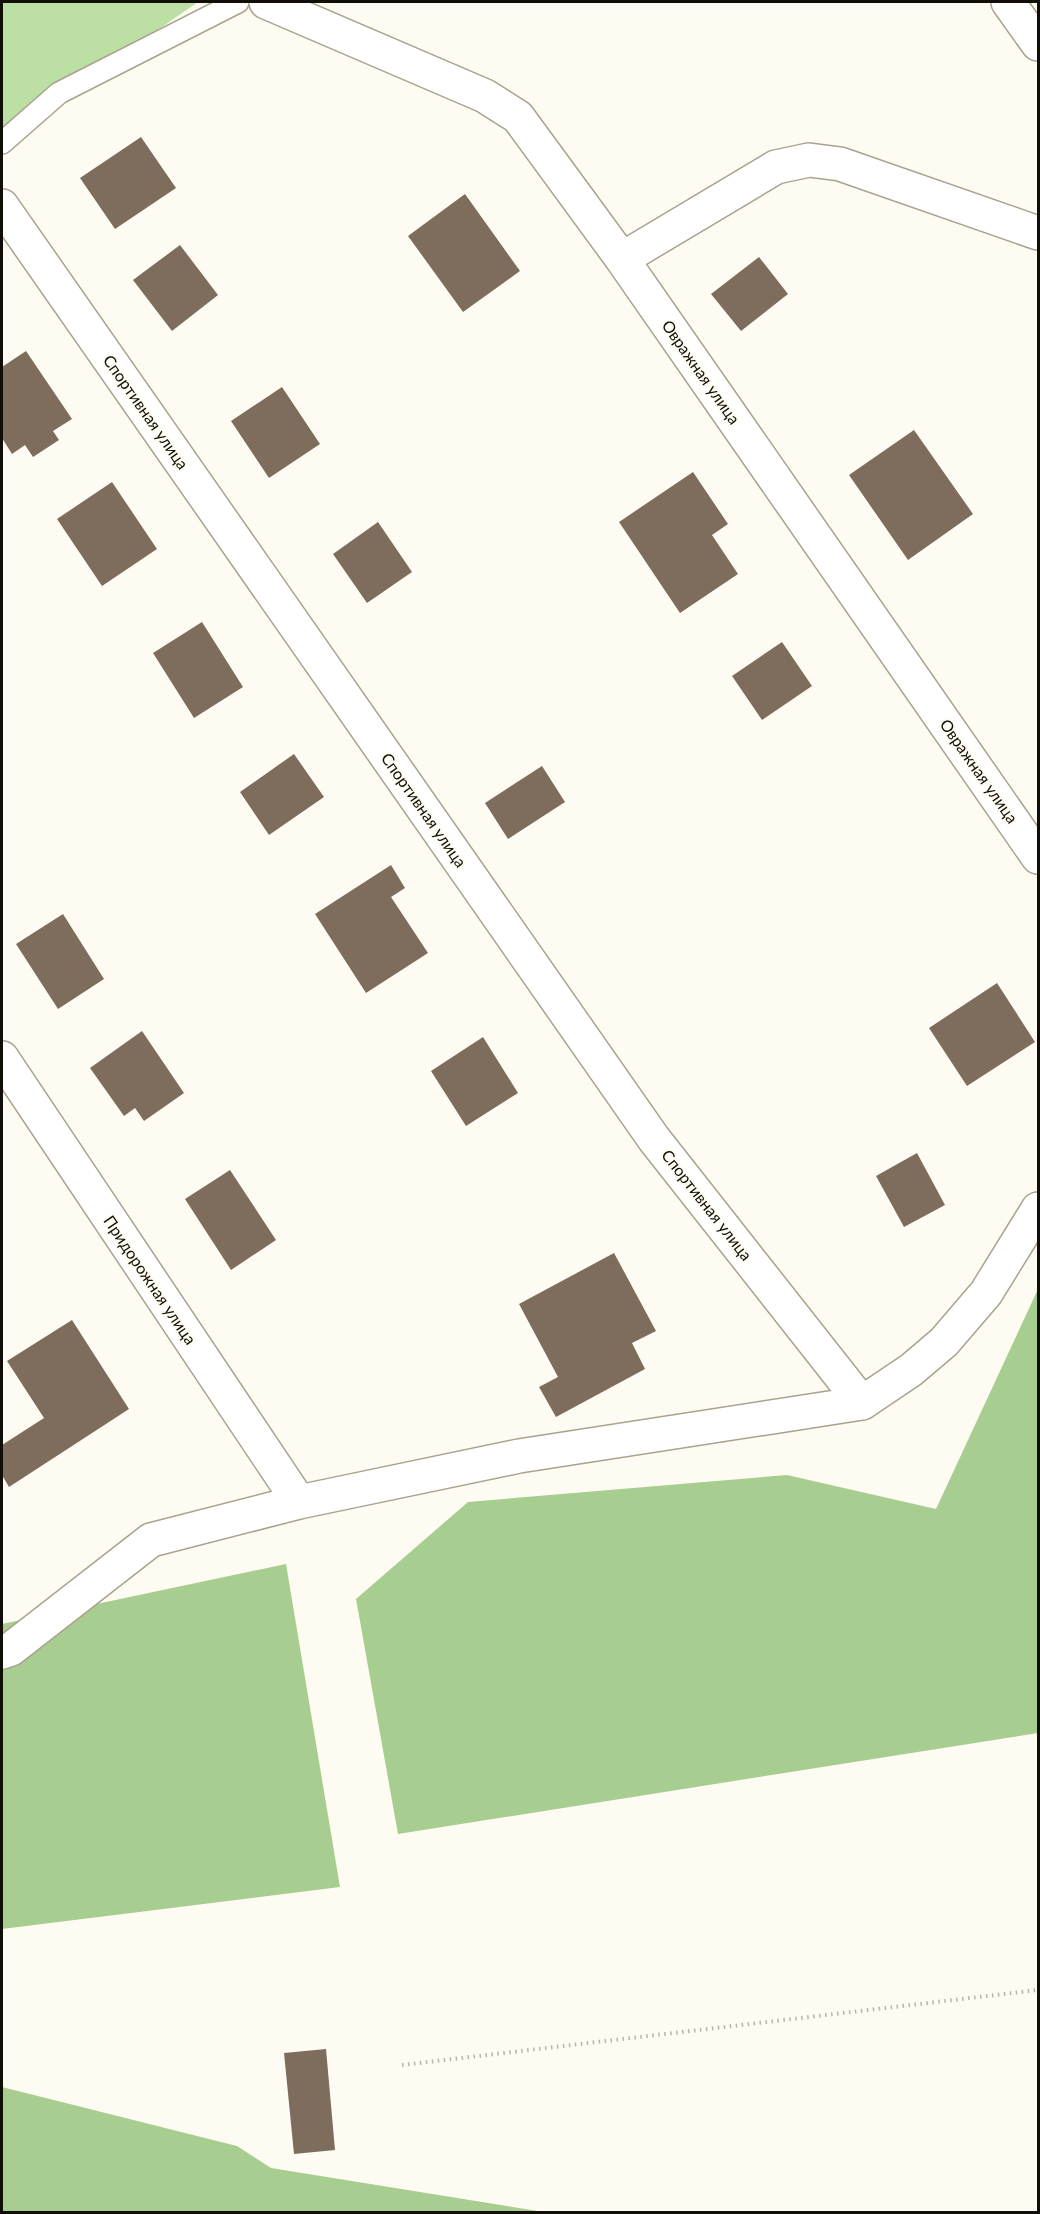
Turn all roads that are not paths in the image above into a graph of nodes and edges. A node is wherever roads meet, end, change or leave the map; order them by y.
1 (238, 2) edge
2 (266, 2) edge
3 (1008, 2) edge
4 (1038, 44) edge
5 (2, 143) edge
6 (2, 206) edge
7 (1038, 233) edge
8 (622, 259) junction
9 (1038, 857) edge
10 (2, 1058) edge
11 (1038, 1209) edge
12 (862, 1403) junction
13 (299, 1502) junction
14 (2, 1652) edge

1 - 5 lane
2 - 8 street, Овражная улица
3 - 4 street
6 - 12 street, Спортивная улица
7 - 8 street
8 - 9 street, Овражная улица
10 - 13 street, Придорожная улица
11 - 12 street
12 - 13 street
13 - 14 street

